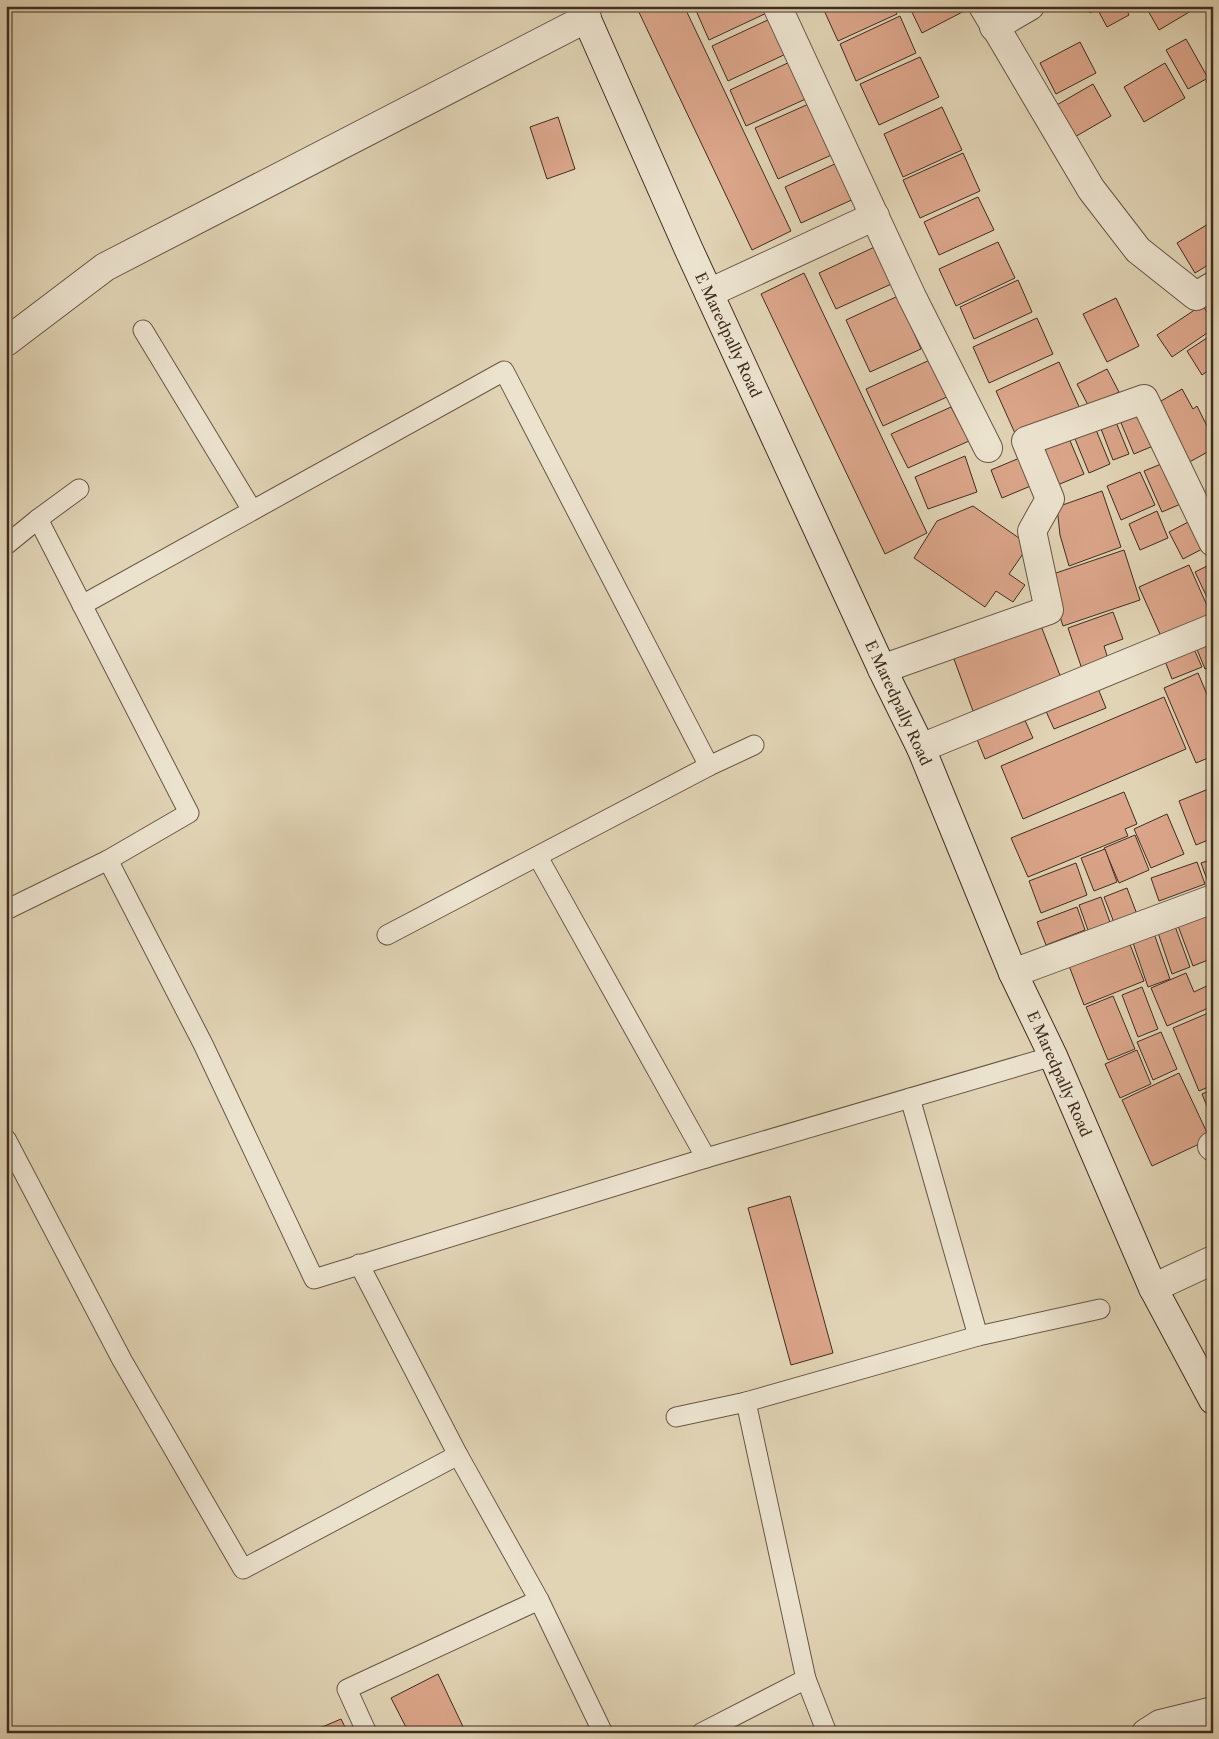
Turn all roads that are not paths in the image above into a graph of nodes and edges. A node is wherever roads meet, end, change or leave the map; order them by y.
1 (778, 6) edge
2 (1030, 6) edge
3 (584, 12) edge
4 (989, 16) edge
5 (875, 216) junction
6 (1213, 286) edge
7 (709, 293) junction
8 (143, 330) dead end
9 (6, 342) edge
10 (988, 448) dead end
11 (79, 489) dead end
12 (252, 510) junction
13 (38, 519) junction
14 (1213, 542) edge
15 (6, 545) edge
16 (82, 605) junction
17 (1213, 628) edge
18 (882, 669) junction
19 (754, 745) dead end
20 (921, 748) junction
21 (709, 766) junction
22 (538, 857) junction
23 (108, 860) junction
24 (1213, 899) edge
25 (6, 910) edge
26 (387, 935) dead end
27 (1013, 973) junction
28 (1053, 1056) junction
29 (910, 1098) junction
30 (6, 1138) edge
31 (706, 1158) junction
32 (1213, 1260) edge
33 (359, 1264) junction
34 (1153, 1288) junction
35 (1100, 1309) dead end
36 (978, 1336) junction
37 (1213, 1400) edge
38 (746, 1402) junction
39 (676, 1417) dead end
40 (458, 1455) junction
41 (539, 1600) junction
42 (806, 1679) junction
43 (1213, 1711) edge
44 (367, 1733) edge
45 (603, 1733) edge
46 (701, 1733) edge
47 (827, 1733) edge
48 (1146, 1733) edge

1 - 5 street
2 - 4 street
3 - 7 street, E Maredpally Road
3 - 9 street
4 - 6 street
5 - 7 street
5 - 10 street
7 - 18 street, E Maredpally Road
8 - 12 lane
11 - 13 lane
12 - 16 lane
12 - 21 lane
13 - 15 lane
13 - 16 lane
14 - 18 street
16 - 23 lane
17 - 20 street
18 - 20 street, E Maredpally Road
19 - 21 lane
20 - 27 street, E Maredpally Road
21 - 22 lane
22 - 26 lane
22 - 31 lane
23 - 25 lane
23 - 33 lane
24 - 27 street
27 - 28 street, E Maredpally Road
28 - 29 lane
28 - 34 street, E Maredpally Road
29 - 31 lane
29 - 36 lane
30 - 40 lane
31 - 33 lane
32 - 34 street
33 - 40 lane
34 - 37 street, E Maredpally Road
35 - 36 lane
36 - 38 lane
38 - 39 lane
38 - 42 lane
40 - 41 lane
41 - 44 lane
41 - 45 lane
42 - 46 lane
42 - 47 lane
43 - 48 street

